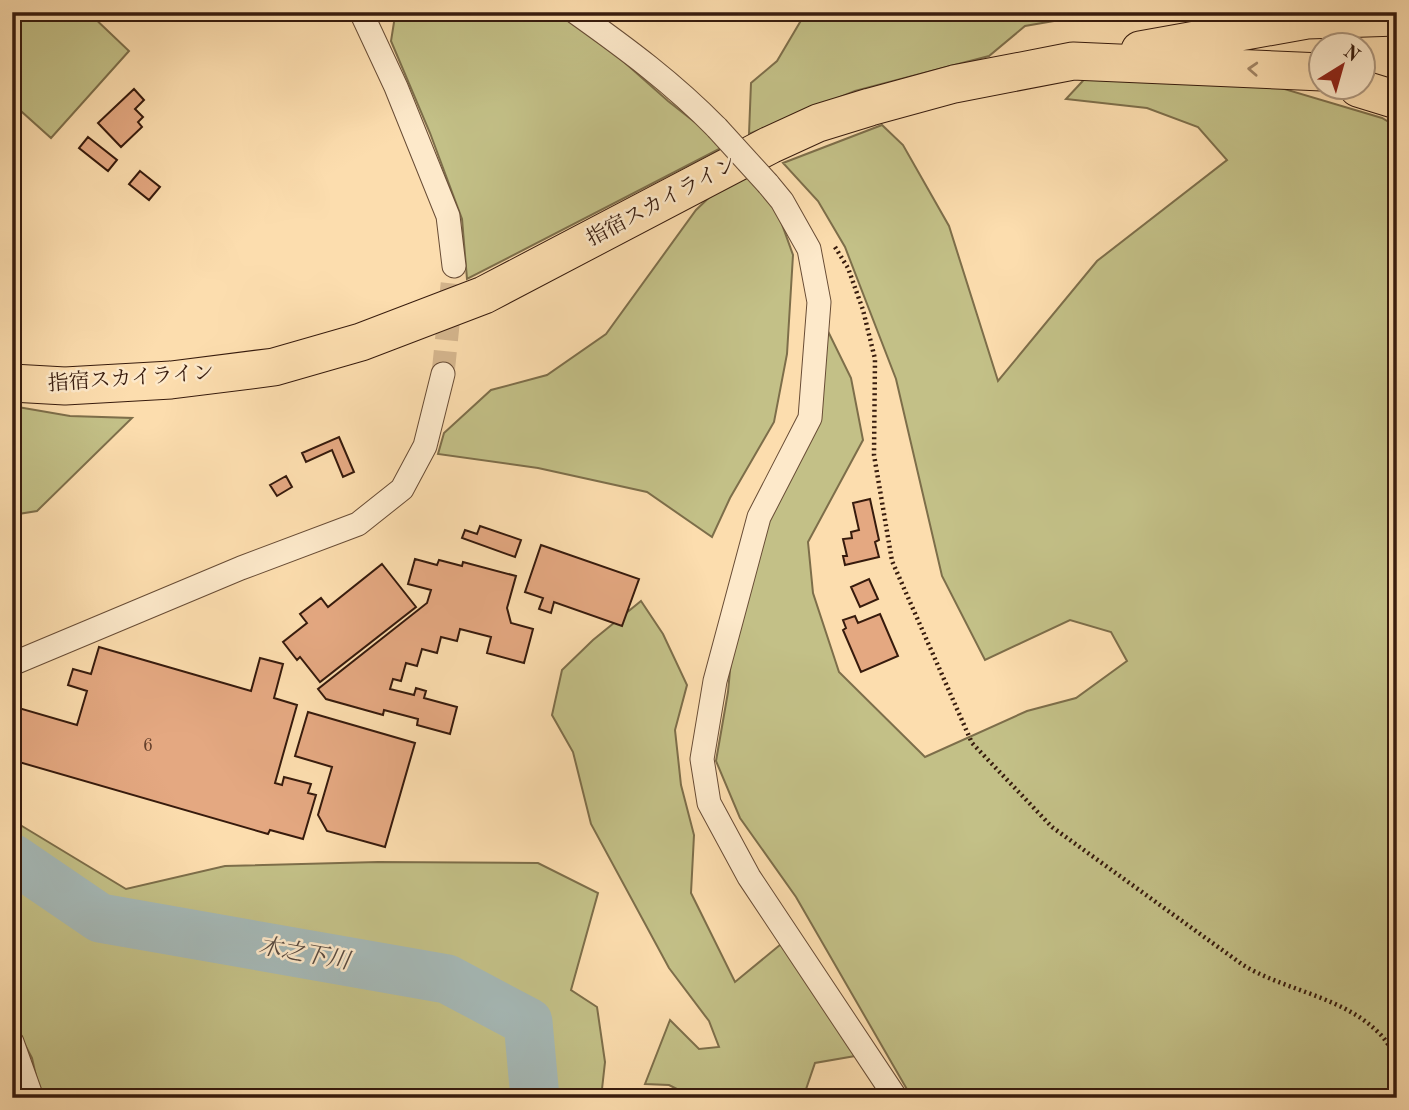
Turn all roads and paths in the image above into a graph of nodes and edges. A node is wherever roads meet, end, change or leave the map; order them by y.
1 (361, 12) edge
2 (575, 12) edge
3 (1316, 16) edge
4 (1397, 17) edge
5 (1073, 61) junction
6 (1308, 73) edge
7 (1378, 75) edge
8 (1397, 76) edge
9 (1378, 94) edge
10 (1397, 100) edge
11 (830, 237) dead end
12 (454, 266) tunnel mouth
13 (443, 374) tunnel mouth
14 (12, 383) edge
15 (12, 664) edge
16 (12, 1042) edge
17 (1397, 1059) edge
18 (32, 1098) edge
19 (896, 1098) edge

1 - 12 street
2 - 19 street, bridge
3 - 4 main road
3 - 5 main road
6 -> 5 main road, 指宿スカイライン
5 - 14 main road, 指宿スカイライン
7 - 8 main road
9 - 10 main road
11 - 17 path
13 - 15 street
16 - 18 street

